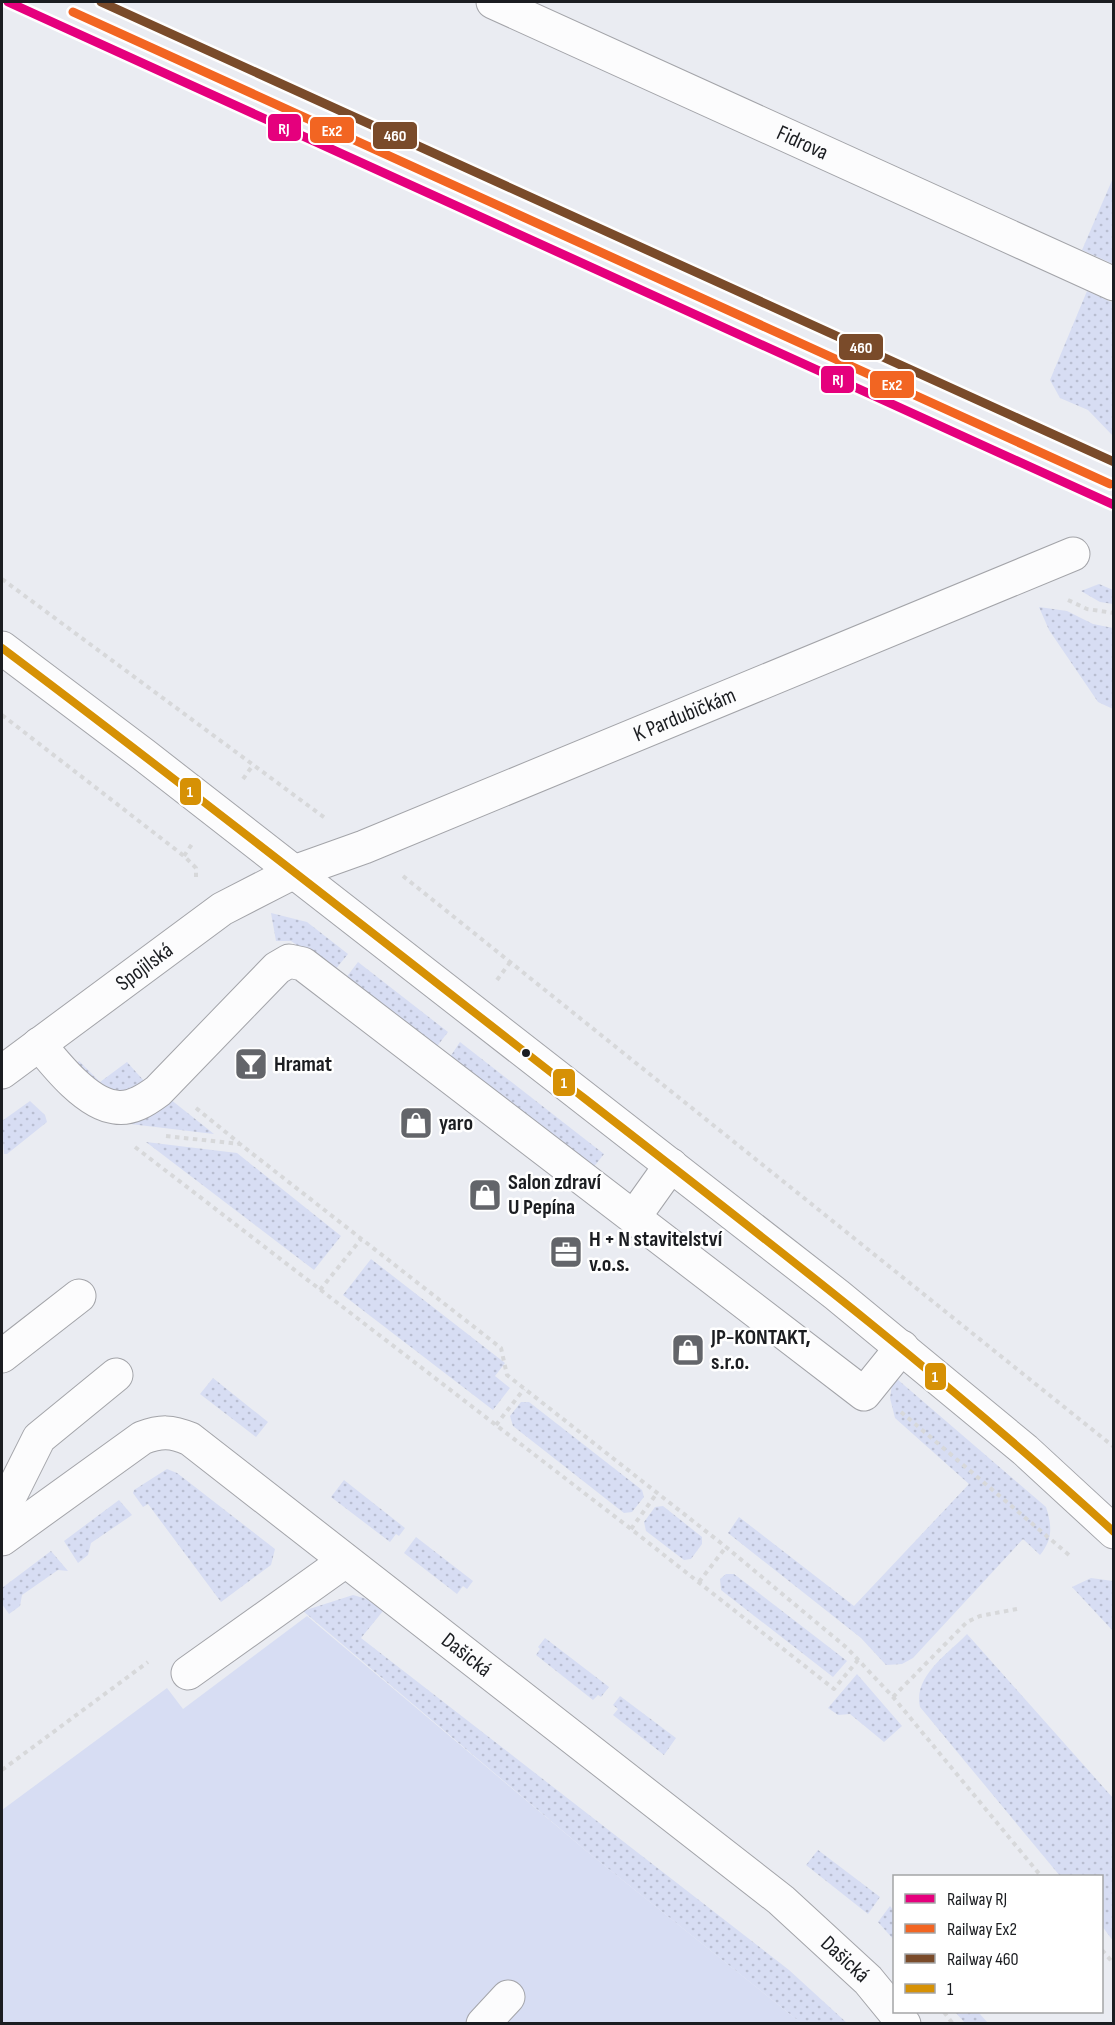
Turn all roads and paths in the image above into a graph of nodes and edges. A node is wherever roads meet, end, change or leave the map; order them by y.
1 (493, 2) edge
2 (1113, 284) edge
3 (1073, 554) dead end
4 (2, 579) edge
5 (1072, 603) dead end
6 (1113, 613) edge
7 (2, 648) edge
8 (2, 715) edge
9 (364, 848) junction
10 (294, 872) junction
11 (195, 886) dead end
12 (39, 1044) junction
13 (2, 1072) edge
14 (166, 1083) junction
15 (160, 1135) dead end
16 (240, 1144) junction
17 (134, 1146) dead end
18 (671, 1165) junction
19 (634, 1217) junction
20 (361, 1239) junction
21 (320, 1290) junction
22 (79, 1296) dead end
23 (902, 1347) junction
24 (2, 1356) edge
25 (116, 1375) dead end
26 (871, 1386) junction
27 (524, 1389) junction
28 (496, 1425) junction
29 (1113, 1447) edge
30 (657, 1493) junction
31 (8, 1516) edge
32 (631, 1529) junction
33 (1113, 1532) edge
34 (726, 1547) junction
35 (1069, 1555) dead end
36 (345, 1561) junction
37 (699, 1582) junction
38 (1017, 1610) dead end
39 (858, 1660) junction
40 (188, 1673) dead end
41 (893, 1697) junction
42 (1040, 1875) edge
43 (1103, 1952) edge
44 (1113, 1964) edge
45 (508, 1997) dead end
46 (893, 2011) edge
47 (483, 2024) edge

1 - 2 street, Fidrova
3 - 9 street, K Pardubičkám
4 - 9 path
5 - 6 path
7 - 10 street
8 - 11 path
9 - 10 street, K Pardubičkám
9 - 29 path
10 - 12 street, Spojilská
10 - 18 street
12 - 13 street, Spojilská
12 - 14 street
14 - 16 path
14 - 19 street
15 - 16 path
16 - 20 path
17 - 21 path
18 - 19 street
18 - 23 street
19 - 26 street
20 - 21 path
20 - 27 path
21 - 28 path
22 - 24 street
23 - 26 street
23 - 33 street
25 - 31 street
26 - 35 path
27 - 28 path
27 - 30 path
28 - 32 path
30 - 32 path
30 - 34 path
31 - 36 street, Dašická
32 - 37 path
34 - 37 path
34 - 39 path
36 - 40 street
36 - 46 street, Dašická
37 - 39 path
38 - 41 path
39 - 41 path
41 - 42 path
43 - 44 path
45 - 47 street

